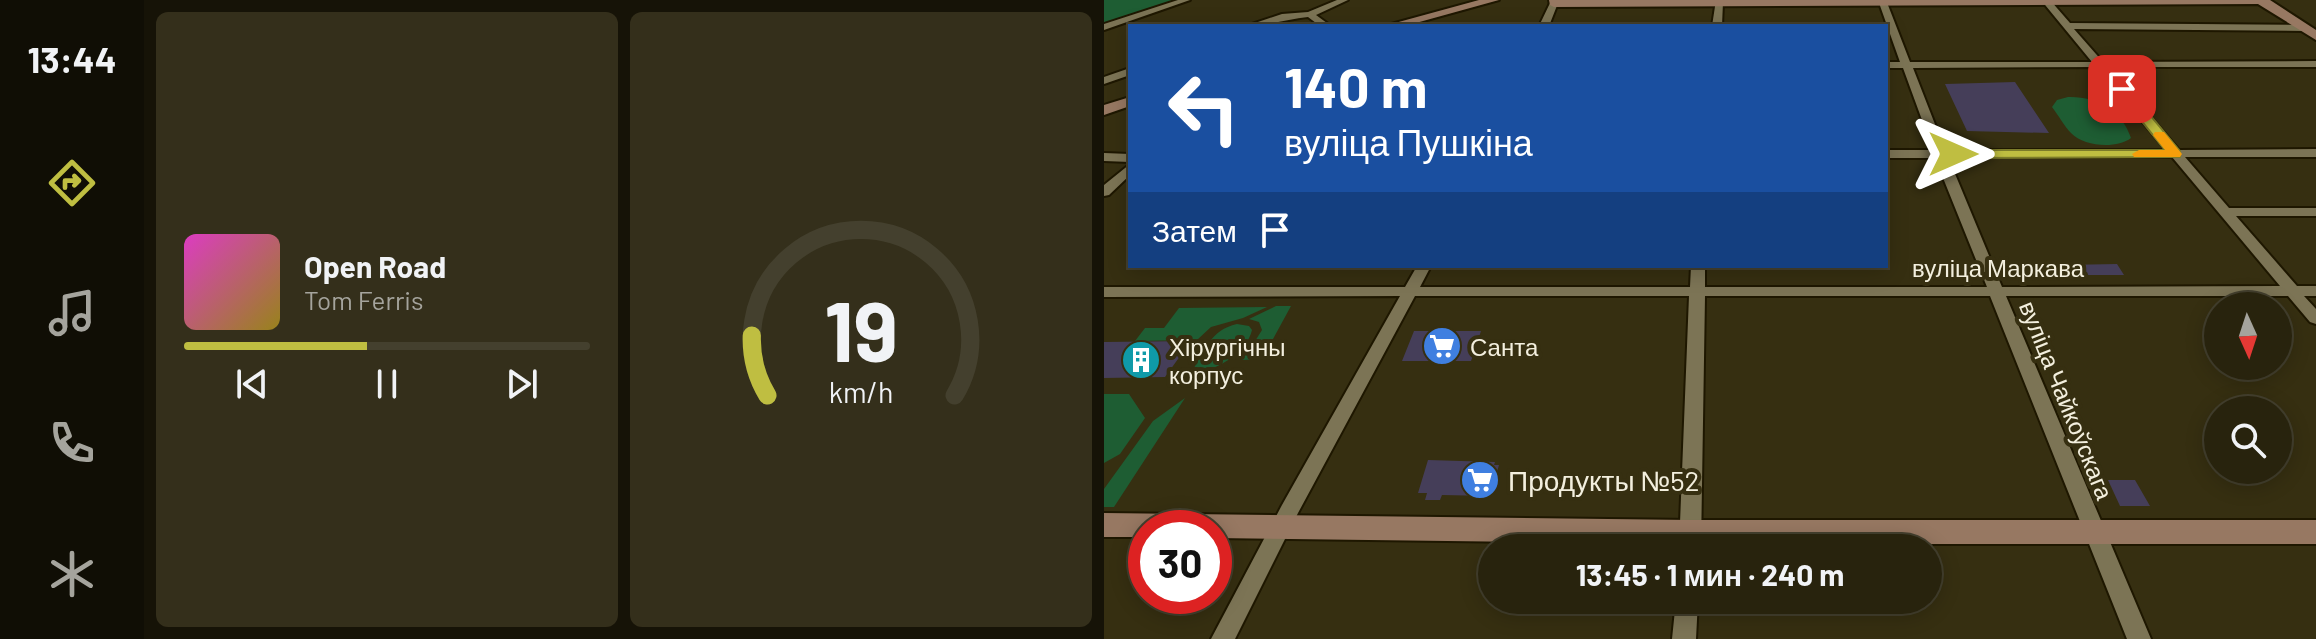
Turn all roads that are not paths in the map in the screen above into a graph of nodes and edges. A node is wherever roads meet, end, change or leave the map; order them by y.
1 (1186, 0) edge
2 (1344, 0) edge
3 (1493, 0) edge
4 (2262, 0) edge
5 (1882, 1) edge
6 (2045, 1) edge
7 (1554, 2) edge
8 (1719, 2) junction
9 (1310, 14) junction
10 (1258, 24) edge
11 (1323, 24) edge
12 (1398, 24) edge
13 (1545, 24) edge
14 (1717, 24) edge
15 (2068, 26) junction
16 (1104, 27) edge
17 (2304, 28) junction
18 (2316, 36) edge
19 (2101, 64) junction
20 (2316, 64) edge
21 (1888, 65) edge
22 (1907, 65) junction
23 (1128, 72) edge
24 (1104, 81) edge
25 (1128, 102) edge
26 (1104, 110) edge
27 (2316, 153) edge
28 (1888, 154) edge
29 (1940, 154) junction
30 (2175, 154) junction
31 (1104, 157) edge
32 (1128, 158) edge
33 (1128, 170) edge
34 (1104, 192) edge
35 (2227, 212) junction
36 (2316, 212) edge
37 (1423, 268) edge
38 (1698, 268) edge
39 (1411, 291) junction
40 (1696, 291) junction
41 (1996, 291) junction
42 (2293, 291) junction
43 (2316, 291) edge
44 (1104, 292) edge
45 (2316, 319) edge
46 (1104, 525) edge
47 (1281, 527) junction
48 (2095, 531) junction
49 (2316, 532) edge
50 (1502, 534) edge
51 (1691, 534) edge
52 (1942, 534) edge
53 (1686, 614) edge
54 (1223, 639) edge
55 (1684, 639) edge
56 (2139, 639) edge

1 - 16 street
2 - 9 street
3 - 12 main road
4 - 6 main road
4 - 17 main road
5 - 6 main road
5 - 8 main road
5 - 22 street, вуліца Чайкоўскага
6 - 15 street
7 - 8 main road
7 - 13 street
8 - 14 street
9 - 10 street
9 - 11 street
15 - 17 street
15 - 19 street
17 - 18 main road
19 - 20 street
19 - 22 street
19 - 30 street
21 - 22 street
22 - 29 street, вуліца Чайкоўскага
23 - 24 street
25 - 26 main road
27 - 30 street
28 - 29 street
29 - 30 street
29 - 41 street, вуліца Чайкоўскага
30 - 35 street
31 - 32 street
33 - 34 street
35 - 36 street
35 - 42 street
37 - 39 street
38 - 40 street
39 - 40 street, вуліца Маркава
39 - 44 street, вуліца Маркава
39 - 47 street
40 - 41 street, вуліца Маркава
40 - 51 street
41 - 42 street, вуліца Маркава
41 - 48 street, вуліца Чайкоўскага
42 - 43 street, вуліца Маркава
42 - 45 street
46 - 47 main road
47 - 50 main road
47 - 54 street
48 - 49 main road
48 - 52 main road
48 - 56 street, вуліца Чайкоўскага
53 - 55 street

